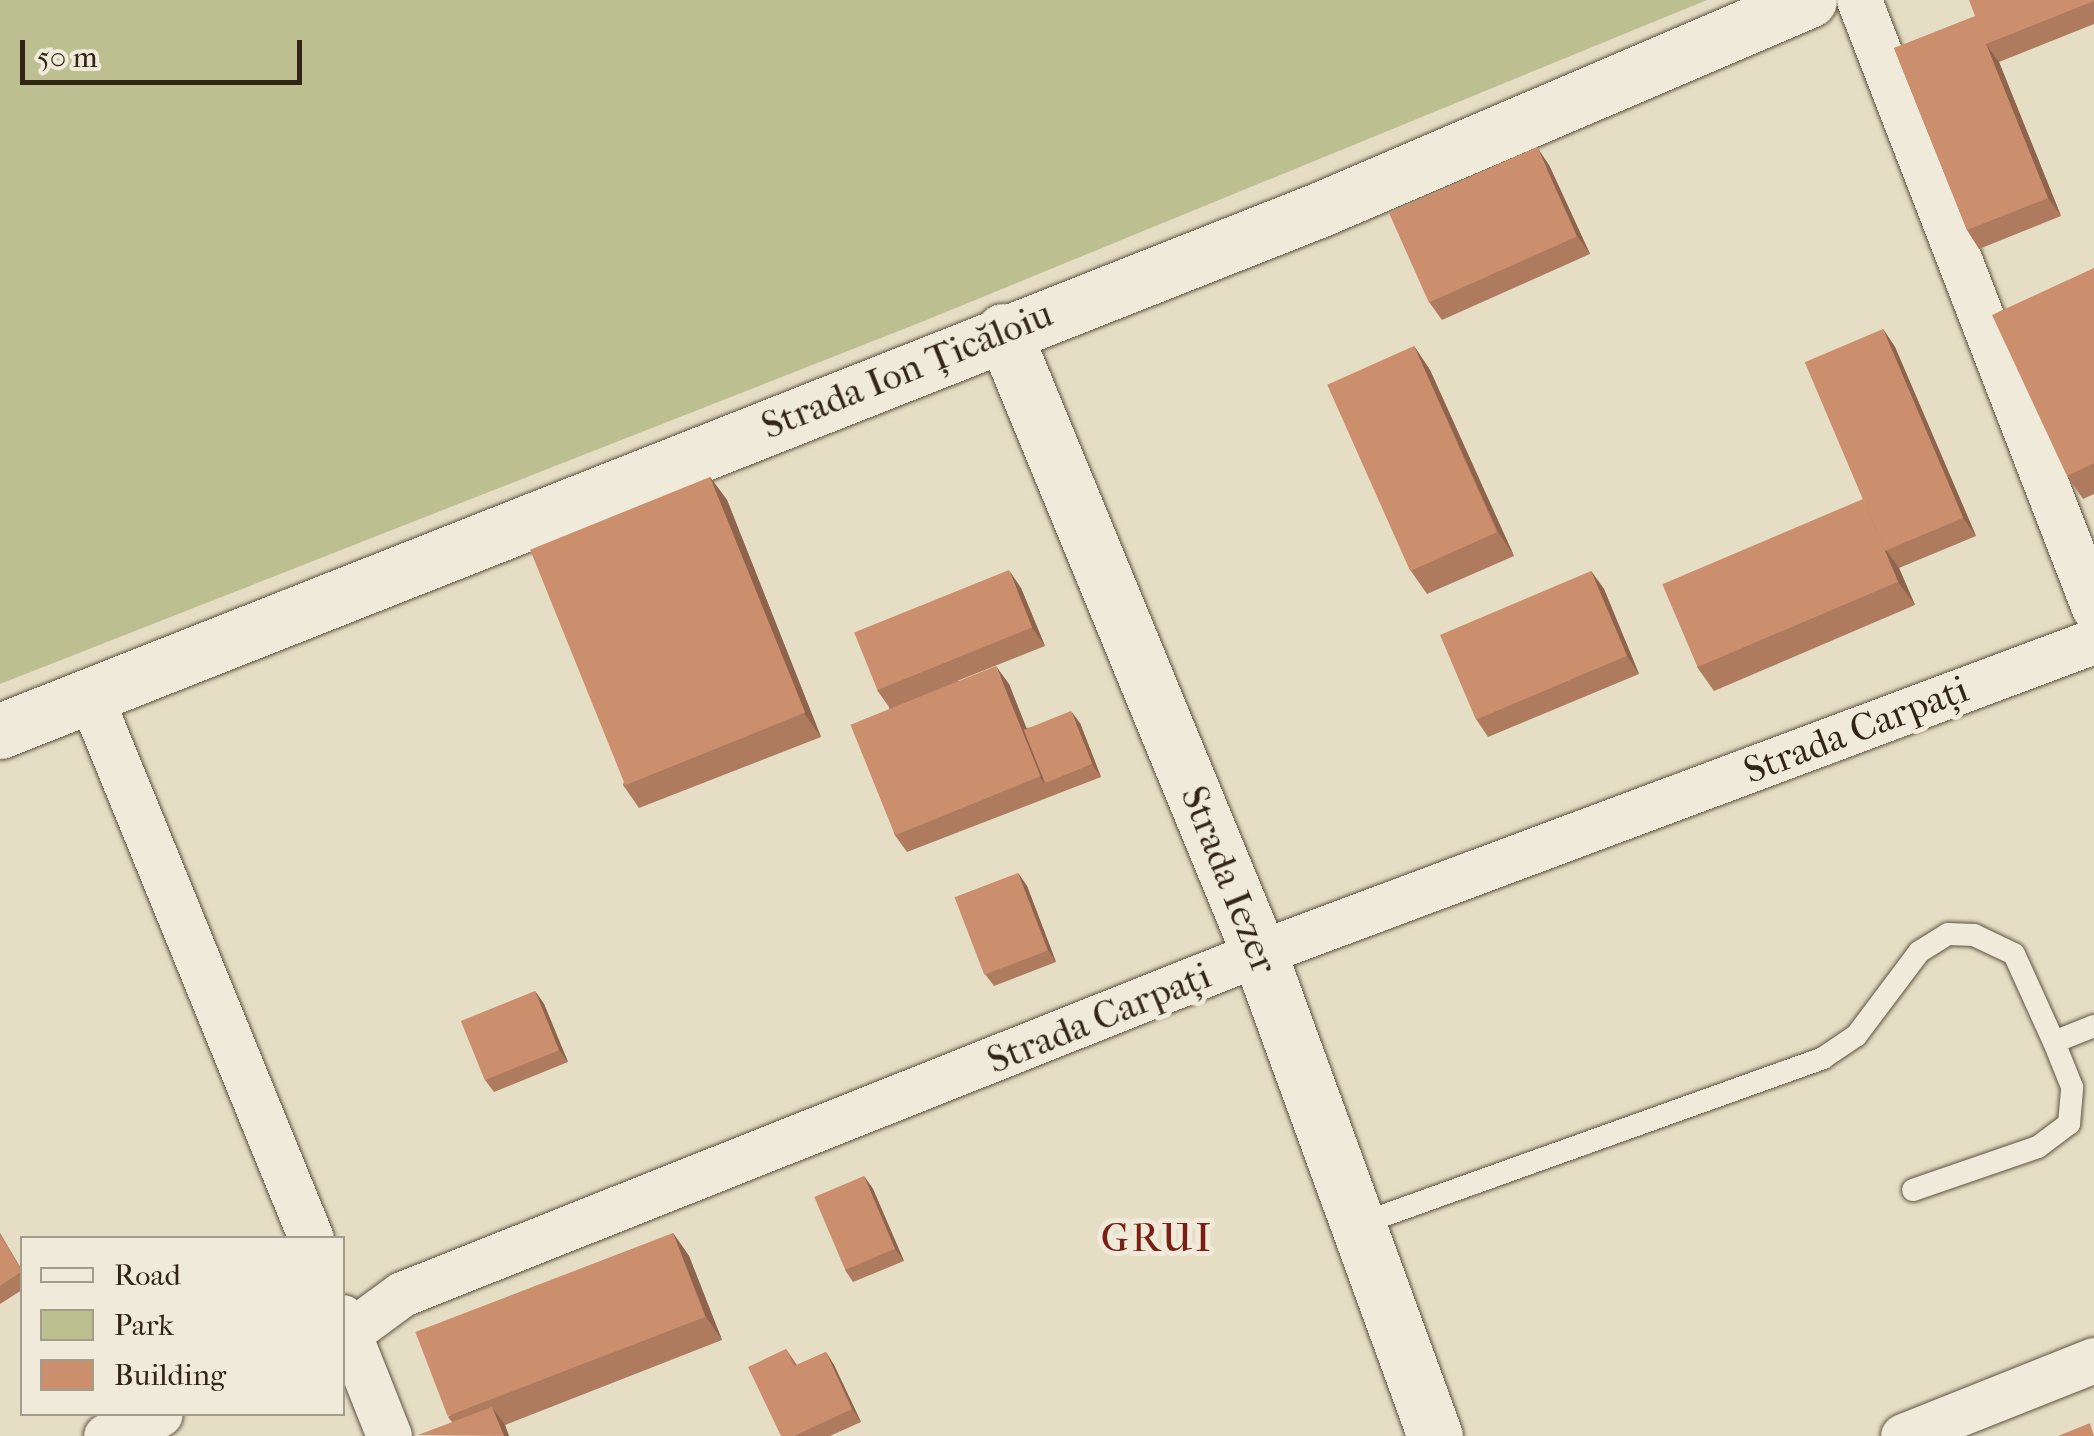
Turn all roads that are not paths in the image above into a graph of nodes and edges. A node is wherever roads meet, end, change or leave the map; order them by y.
1 (1809, 0) edge
2 (1859, 0) edge
3 (1003, 331) junction
4 (2094, 608) edge
5 (2094, 641) edge
6 (90, 696) junction
7 (0, 731) edge
8 (1259, 953) junction
9 (2094, 1026) edge
10 (2054, 1042) junction
11 (1913, 1190) dead end
12 (1360, 1224) junction
13 (309, 1236) edge
14 (345, 1330) edge
15 (2094, 1360) edge
16 (155, 1416) edge
17 (106, 1436) edge
18 (389, 1436) edge
19 (1435, 1436) edge
20 (1903, 1436) edge

1 - 3 street, Strada Ion Țicăloiu
2 - 4 street
3 - 6 street, Strada Ion Țicăloiu
3 - 8 street, Strada Iezer
5 - 8 street, Strada Carpați
6 - 7 street, Strada Ion Țicăloiu
6 - 13 street
8 - 12 street, Strada Iezer
8 - 14 street, Strada Carpați
9 - 10 lane
10 - 11 lane
10 - 12 lane
12 - 19 street, Strada Iezer
14 - 18 street
15 - 20 street
16 - 17 street

